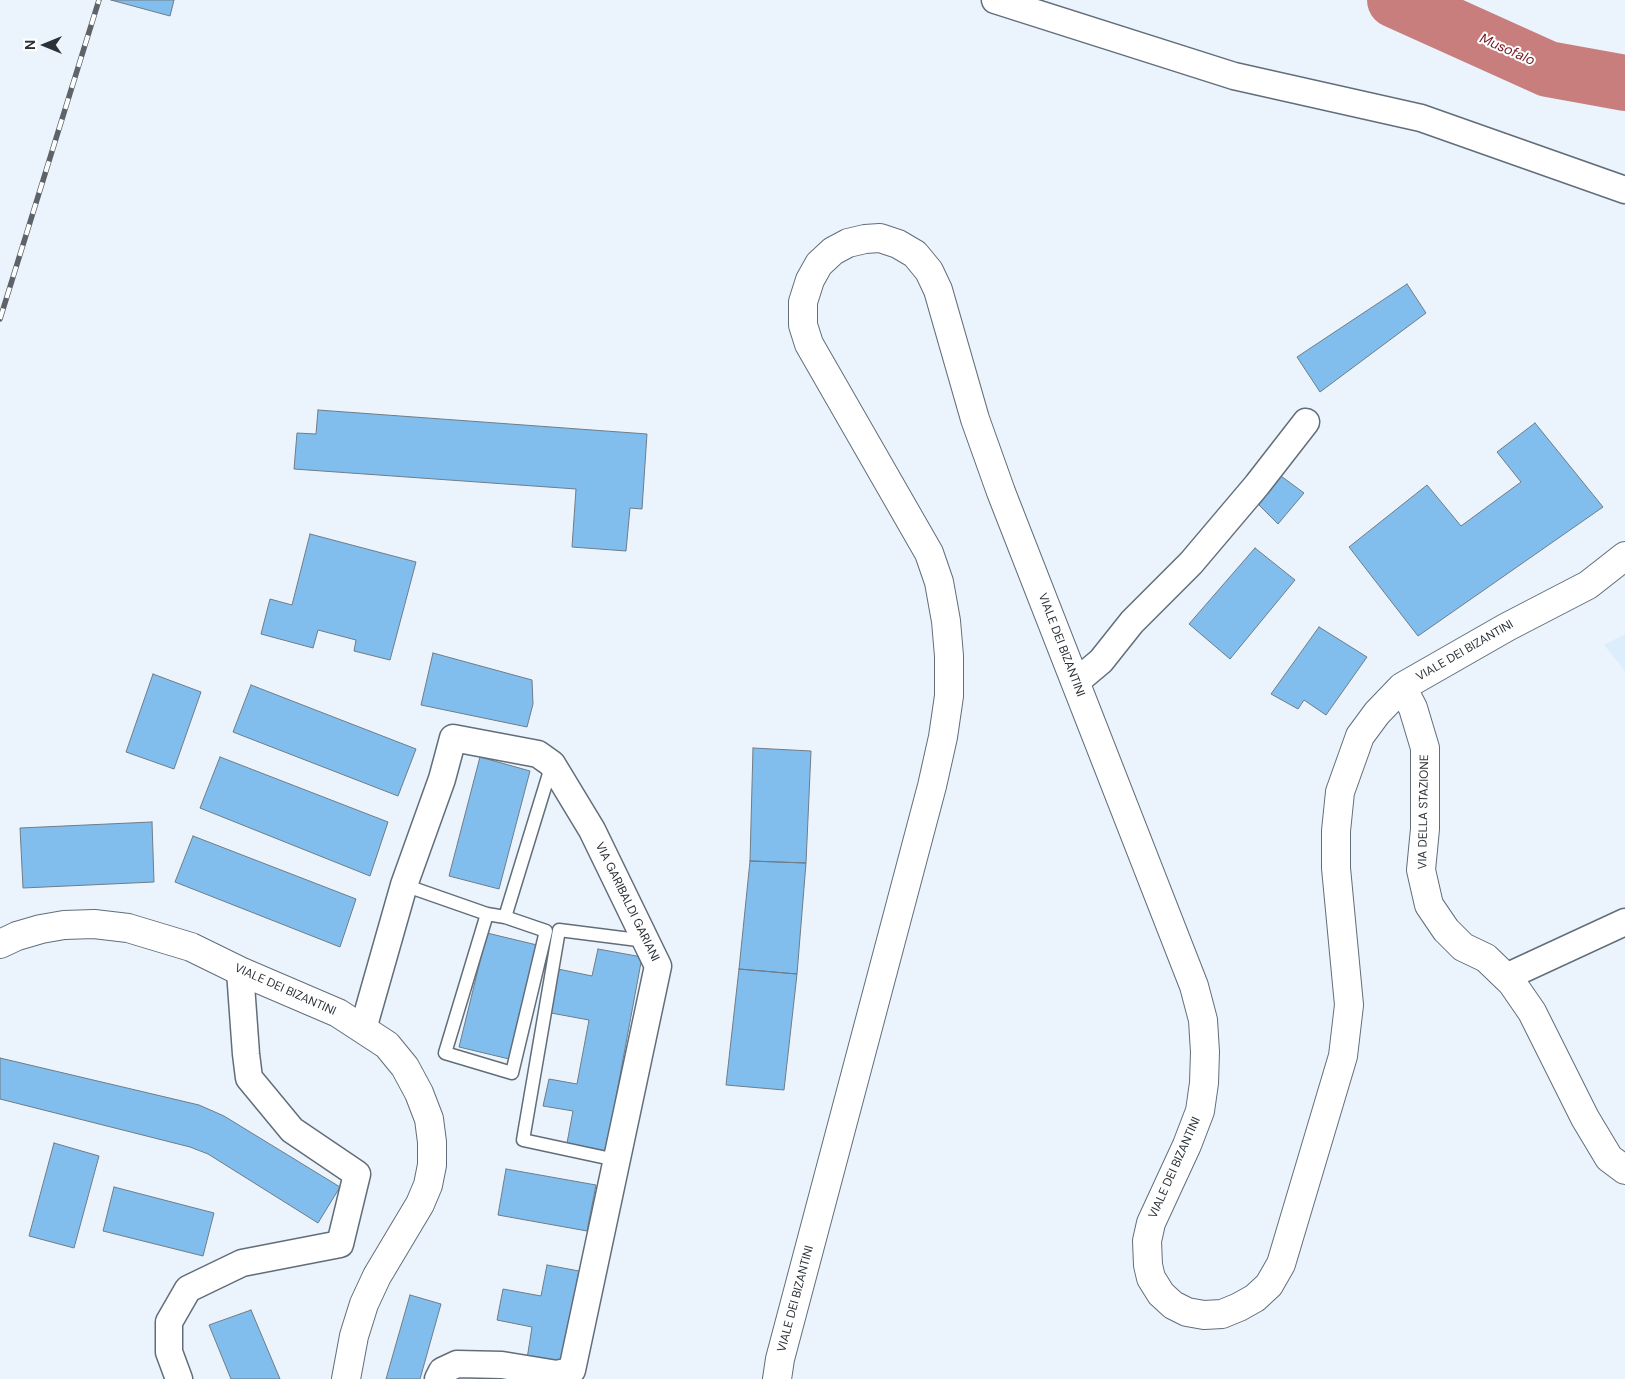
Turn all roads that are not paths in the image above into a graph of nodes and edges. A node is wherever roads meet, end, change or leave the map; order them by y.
1 (995, 0) edge
2 (1625, 190) edge
3 (1306, 422) dead end
4 (1625, 556) edge
5 (1076, 682) junction
6 (1402, 687) junction
7 (552, 764) junction
8 (404, 884) junction
9 (487, 914) junction
10 (505, 917) junction
11 (1625, 922) edge
12 (646, 941) junction
13 (0, 944) edge
14 (240, 971) junction
15 (1506, 977) junction
16 (363, 1029) junction
17 (616, 1160) junction
18 (1625, 1170) edge
19 (180, 1379) edge
20 (346, 1379) edge
21 (438, 1379) edge
22 (777, 1379) edge

1 - 2 street
3 - 5 street
4 - 6 street, VIALE DEI BIZANTINI
5 - 6 street, VIALE DEI BIZANTINI
5 - 22 street, VIALE DEI BIZANTINI
6 - 15 street, VIA DELLA STAZIONE
7 - 8 street
7 - 10 lane
7 - 12 street, VIA GARIBALDI GARIANI
8 - 9 lane
8 - 16 street
9 - 10 lane
9 - 10 lane
11 - 15 street
12 - 17 street, VIA GARIBALDI GARIANI
12 - 17 lane
13 - 14 street, VIALE DEI BIZANTINI
14 - 16 street, VIALE DEI BIZANTINI
14 - 19 street
15 - 18 street, VIA DELLA STAZIONE
16 - 20 street, VIALE DEI BIZANTINI
17 - 21 street, VIA GARIBALDI GARIANI

